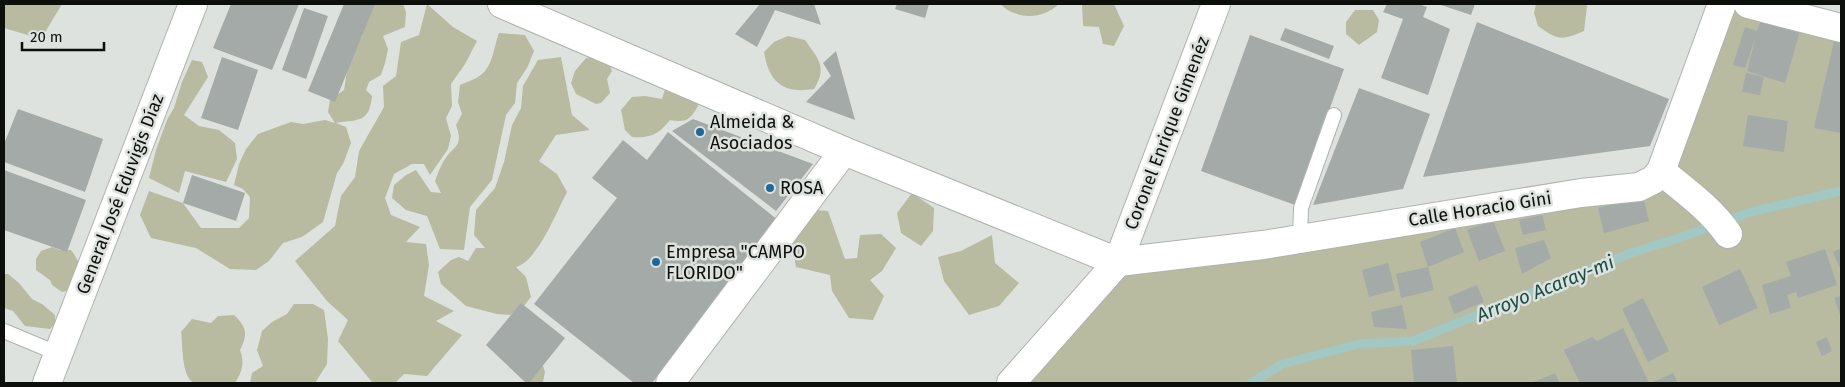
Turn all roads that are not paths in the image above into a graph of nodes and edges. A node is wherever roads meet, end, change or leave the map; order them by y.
1 (193, 4) edge
2 (502, 4) edge
3 (1216, 4) edge
4 (1722, 4) edge
5 (1748, 4) edge
6 (1841, 28) edge
7 (1334, 115) dead end
8 (844, 151) junction
9 (1661, 171) junction
10 (1725, 230) dead end
11 (1300, 239) junction
12 (1118, 262) junction
13 (4, 331) edge
14 (59, 354) junction
15 (48, 383) edge
16 (670, 383) edge
17 (1010, 383) edge

1 - 14 street, General José Eduvigis Díaz
2 - 8 street
3 - 12 street, Coronel Enrique Gimenéz
4 - 9 street
5 - 6 street
7 - 11 lane
8 - 12 street
8 - 16 street
9 - 10 street
9 - 11 street, Calle Horacio Gini
11 - 12 street, Calle Horacio Gini
12 - 17 street
13 - 14 lane
14 - 15 street, General José Eduvigis Díaz

